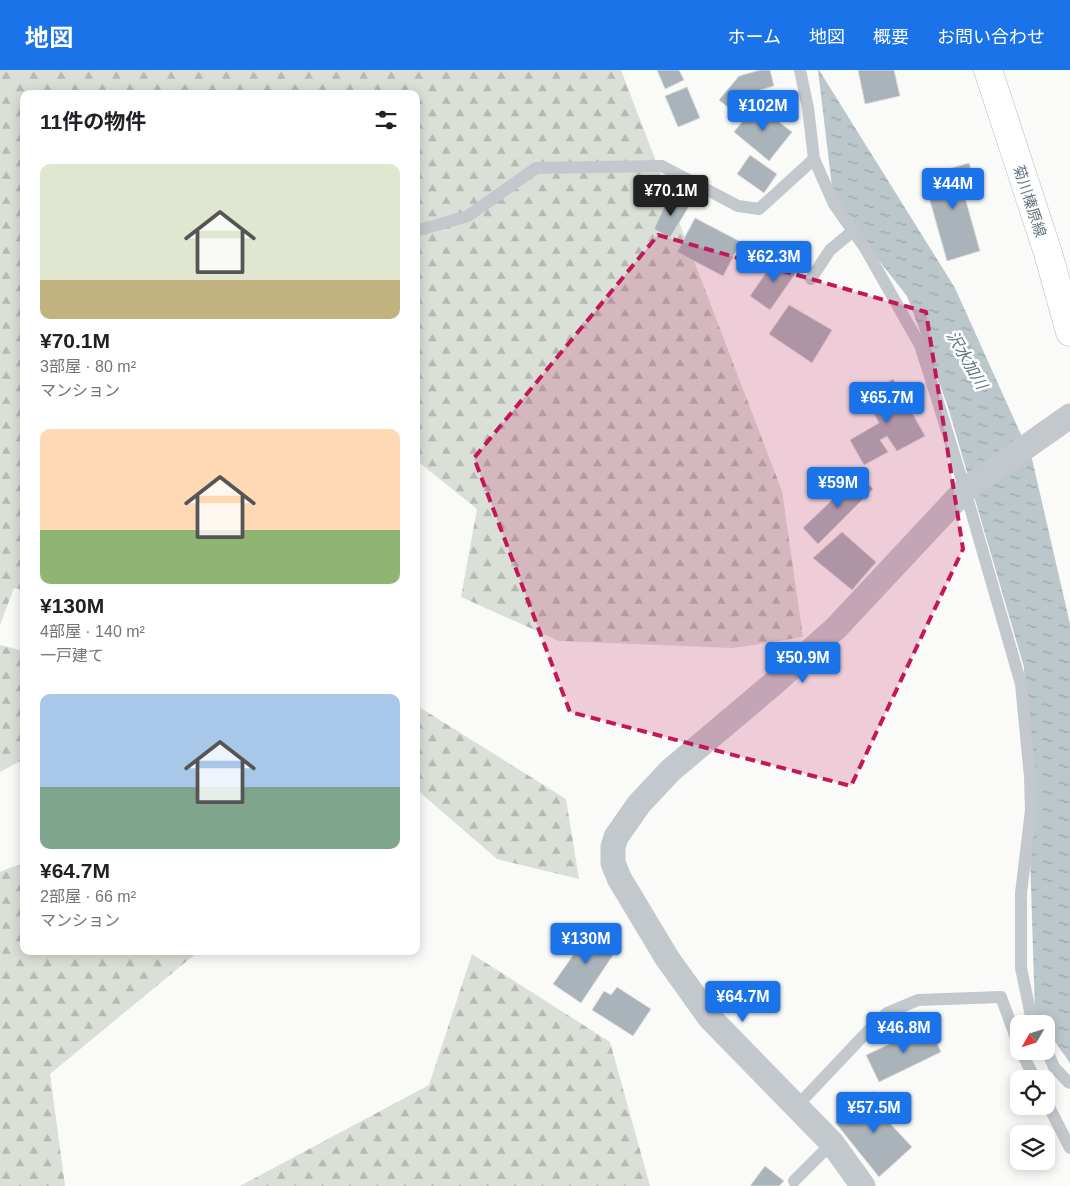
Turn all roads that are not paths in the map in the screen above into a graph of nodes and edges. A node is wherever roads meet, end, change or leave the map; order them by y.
1 (800, 70) edge
2 (988, 70) edge
3 (814, 159) junction
4 (420, 230) edge
5 (853, 231) junction
6 (811, 279) dead end
7 (1070, 332) edge
8 (1070, 416) edge
9 (966, 490) junction
10 (1031, 1015) edge
11 (1010, 1023) edge
12 (1051, 1060) edge
13 (1070, 1083) edge
14 (796, 1107) junction
15 (1053, 1115) edge
16 (832, 1144) junction
17 (1070, 1148) edge
18 (794, 1181) dead end
19 (863, 1186) edge

1 - 3 lane
2 - 7 main road, 菊川榛原線
3 - 4 lane
3 - 5 lane
5 - 6 lane
5 - 9 lane
8 - 9 street
9 - 10 lane
9 - 14 street
11 - 14 lane
12 - 13 lane
14 - 16 street
15 - 17 lane
16 - 18 lane
16 - 19 street

